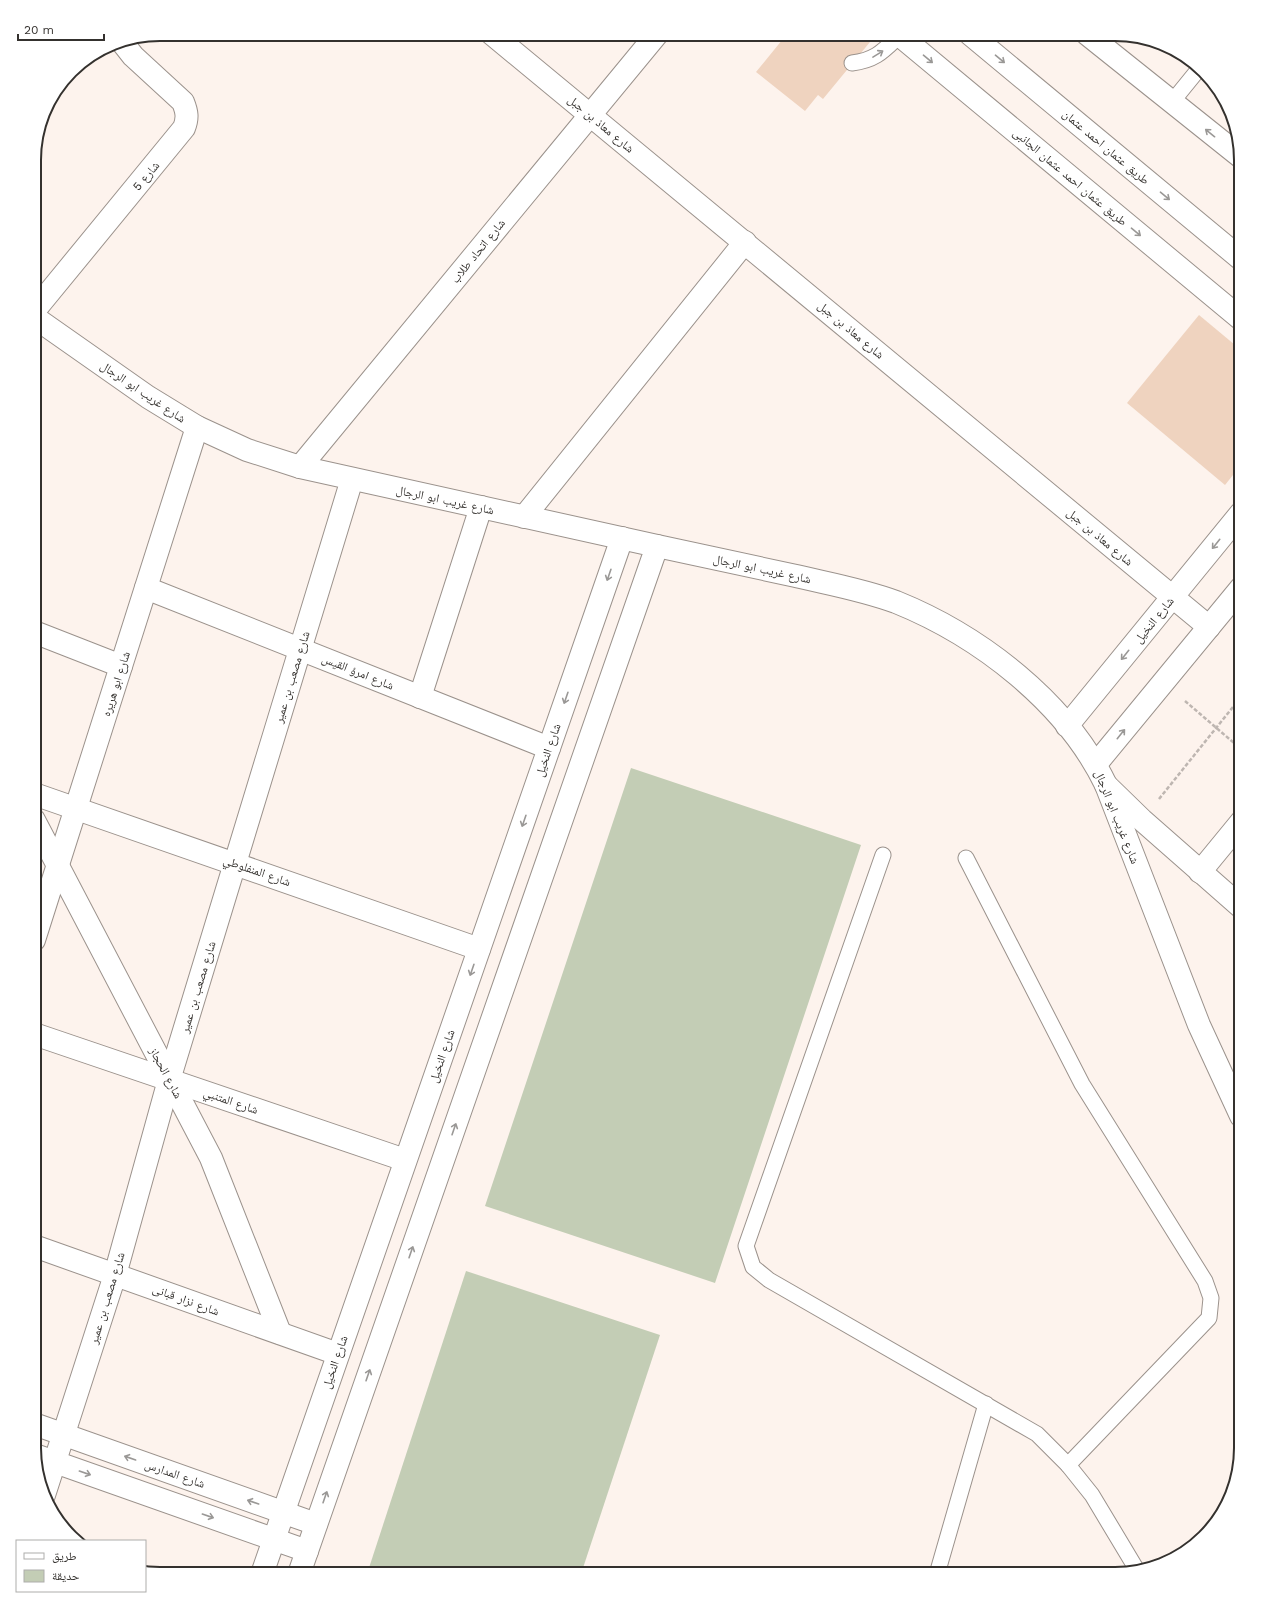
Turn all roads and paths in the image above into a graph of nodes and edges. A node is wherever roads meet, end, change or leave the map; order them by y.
1 (500, 41) edge
2 (651, 41) edge
3 (893, 41) edge
4 (906, 41) edge
5 (978, 41) edge
6 (1096, 41) edge
7 (125, 46) edge
8 (852, 63) dead end
9 (1195, 73) edge
10 (1172, 102) junction
11 (590, 115) junction
12 (1234, 153) edge
13 (745, 242) junction
14 (1234, 253) edge
15 (41, 302) edge
16 (1234, 313) edge
17 (41, 322) edge
18 (197, 427) junction
19 (300, 468) junction
20 (352, 479) junction
21 (481, 508) junction
22 (524, 517) junction
23 (1234, 522) edge
24 (622, 538) junction
25 (657, 546) junction
26 (146, 588) junction
27 (1173, 597) junction
28 (1234, 597) edge
29 (1209, 627) junction
30 (41, 635) edge
31 (300, 649) junction
32 (121, 666) junction
33 (420, 697) junction
34 (1184, 701) dead end
35 (1234, 706) edge
36 (1067, 726) junction
37 (1216, 728) junction
38 (1234, 742) edge
39 (549, 748) junction
40 (1096, 764) junction
41 (1106, 785) junction
42 (41, 796) edge
43 (76, 808) junction
44 (1142, 820) junction
45 (1234, 831) edge
46 (41, 833) edge
47 (883, 855) dead end
48 (966, 858) dead end
49 (58, 864) junction
50 (235, 864) junction
51 (1200, 872) junction
52 (1234, 901) edge
53 (41, 905) edge
54 (479, 949) junction
55 (41, 1036) edge
56 (169, 1080) junction
57 (1234, 1101) edge
58 (405, 1160) junction
59 (41, 1248) edge
60 (115, 1274) junction
61 (280, 1334) junction
62 (338, 1354) junction
63 (986, 1404) junction
64 (41, 1427) edge
65 (64, 1435) junction
66 (45, 1459) edge
67 (1068, 1465) junction
68 (45, 1476) edge
69 (283, 1512) junction
70 (316, 1524) junction
71 (274, 1539) junction
72 (307, 1551) junction
73 (1134, 1565) edge
74 (264, 1567) edge
75 (301, 1567) edge
76 (939, 1567) edge

1 - 11 street, شارع معاذ بن جبل
2 - 11 street, شارع اتحاد طلاب
8 -> 3 lane
4 -> 16 street, طريق عثمان احمد عثمان الجانبى
5 -> 14 street, طريق عثمان احمد عثمان
6 - 10 street
7 - 15 street, شارع 5
9 - 10 lane
12 -> 10 street
11 - 13 street, شارع معاذ بن جبل
11 - 19 street, شارع اتحاد طلاب
13 - 22 street
13 - 27 street, شارع معاذ بن جبل
17 - 18 street, شارع غريب ابو الرجال
18 - 19 street, شارع غريب ابو الرجال
18 - 26 street, شارع ابو هريره
19 - 20 street, شارع غريب ابو الرجال
20 - 21 street, شارع غريب ابو الرجال
20 - 31 street, شارع مصعب بن عمير
21 - 22 street, شارع غريب ابو الرجال
21 - 33 street
22 - 24 street, شارع غريب ابو الرجال
23 -> 27 street, شارع النخيل
24 - 25 street, شارع غريب ابو الرجال
24 -> 39 street, شارع النخيل
25 - 36 street, شارع غريب ابو الرجال
70 -> 25 street
26 - 31 street, شارع امرؤ القيس
26 - 32 street, شارع ابو هريره
27 - 29 street, شارع معاذ بن جبل
27 -> 36 street, شارع النخيل
28 - 29 street
40 -> 29 street
30 - 32 street
31 - 33 street, شارع امرؤ القيس
31 - 50 street, شارع مصعب بن عمير
32 - 43 street, شارع ابو هريره
33 - 39 street, شارع امرؤ القيس
34 - 37 path
35 - 37 path
36 - 40 street, شارع غريب ابو الرجال
37 - 38 path
37 - 44 path
39 -> 54 street, شارع النخيل
40 - 41 street, شارع غريب ابو الرجال
41 - 44 street
41 - 57 street, شارع غريب ابو الرجال
42 - 43 street, شارع المنفلوطي
43 - 49 street, شارع ابو هريره
43 - 50 street, شارع المنفلوطي
44 - 51 street
45 - 51 street
46 - 49 street, شارع الحجاز
47 - 63 lane
48 - 67 lane
49 - 53 street, شارع ابو هريره
49 - 56 street, شارع الحجاز
50 - 54 street, شارع المنفلوطي
50 - 56 street, شارع مصعب بن عمير
51 - 52 street
54 -> 58 street, شارع النخيل
55 - 56 street, شارع المتنبي
56 - 58 street, شارع المتنبي
56 - 60 street, شارع مصعب بن عمير
56 - 61 street, شارع الحجاز
58 - 62 street, شارع النخيل
59 - 60 street, شارع نزار قبانى
60 - 61 street, شارع نزار قبانى
60 - 65 street, شارع مصعب بن عمير
61 - 62 street, شارع نزار قبانى
62 - 69 street, شارع النخيل
63 - 67 lane
63 - 76 lane
64 - 65 street, شارع المدارس
65 - 66 street, شارع مصعب بن عمير
69 -> 65 street, شارع المدارس
66 - 68 street, شارع مصعب بن عمير
66 -> 71 street
67 - 73 lane
69 - 70 street, شارع المدارس
69 - 71 street, شارع النخيل
70 - 72 street
71 - 72 street
71 - 74 street, شارع النخيل
72 - 75 street

